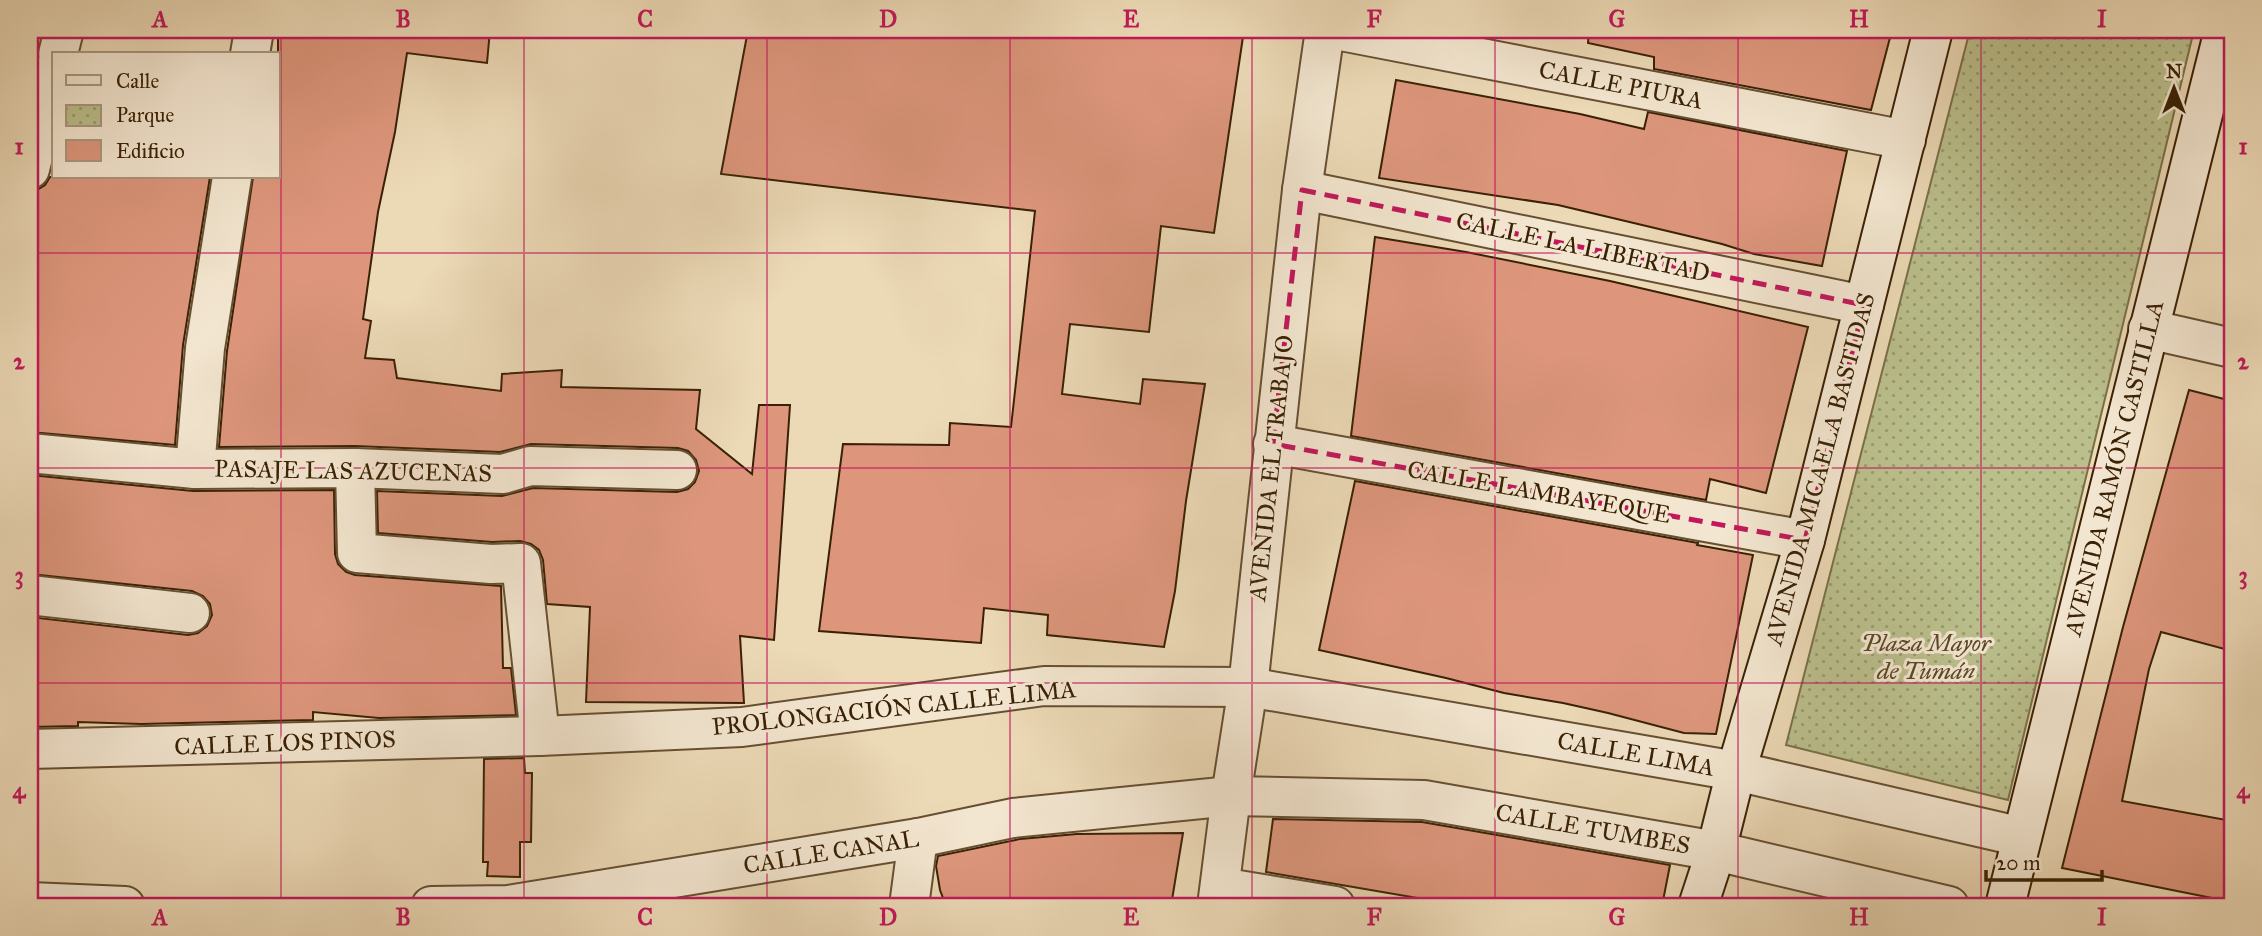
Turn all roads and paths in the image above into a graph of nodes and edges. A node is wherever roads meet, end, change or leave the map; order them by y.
1 (64, 30) edge
2 (254, 30) edge
3 (1325, 30) edge
4 (1336, 30) edge
5 (1933, 30) edge
6 (2224, 30) edge
7 (58, 52) edge
8 (250, 52) edge
9 (52, 78) edge
10 (1906, 140) junction
11 (30, 169) edge
12 (232, 178) edge
13 (1302, 190) junction
14 (1864, 304) junction
15 (2148, 329) junction
16 (2232, 348) edge
17 (1273, 444) junction
18 (30, 453) edge
19 (355, 468) junction
20 (195, 469) junction
21 (677, 470) dead end
22 (1805, 540) junction
23 (30, 594) edge
24 (190, 613) dead end
25 (1248, 687) junction
26 (540, 736) junction
27 (30, 749) edge
28 (1736, 771) junction
29 (1231, 796) junction
30 (2022, 837) junction
31 (918, 838) junction
32 (1716, 851) junction
33 (1219, 897) edge
34 (30, 902) edge
35 (125, 906) edge
36 (431, 906) edge
37 (508, 906) edge
38 (909, 906) edge
39 (1335, 906) edge
40 (1698, 906) edge
41 (1949, 906) edge
42 (2004, 906) edge

1 - 7 street
2 - 8 street
3 - 13 street, AVENIDA EL TRABAJO
4 - 10 street, CALLE PIURA
5 - 10 street, AVENIDA MICAELA BASTIDAS
6 - 15 street, AVENIDA RAMÓN CASTILLA
9 - 11 street
10 - 14 street, AVENIDA MICAELA BASTIDAS
12 - 20 street
13 - 14 street, CALLE LA LIBERTAD
13 - 17 street, AVENIDA EL TRABAJO
14 - 22 street, AVENIDA MICAELA BASTIDAS
15 - 16 street
15 - 30 street, AVENIDA RAMÓN CASTILLA
17 - 22 street, CALLE LAMBAYEQUE
17 - 25 street, AVENIDA EL TRABAJO
18 - 20 street, PASAJE LAS AZUCENAS
19 - 20 street, PASAJE LAS AZUCENAS
19 - 21 street, PASAJE LAS AZUCENAS
19 - 26 street
22 - 28 street, AVENIDA MICAELA BASTIDAS
23 - 24 street
25 - 26 street, PROLONGACIÓN CALLE LIMA
25 - 28 street, CALLE LIMA
25 - 29 street, AVENIDA EL TRABAJO
26 - 27 street, CALLE LOS PINOS
28 - 30 street, CALLE LIMA
28 - 32 street, AVENIDA MICAELA BASTIDAS
29 - 31 street, CALLE CANAL
29 - 32 street, CALLE TUMBES
29 - 33 street, AVENIDA EL TRABAJO
30 - 42 street, AVENIDA RAMÓN CASTILLA
31 - 37 street, CALLE CANAL
31 - 38 street
32 - 40 street, AVENIDA MICAELA BASTIDAS
32 - 41 street, CALLE TUMBES
33 - 39 street
34 - 35 street
36 - 37 street, CALLE CANAL

